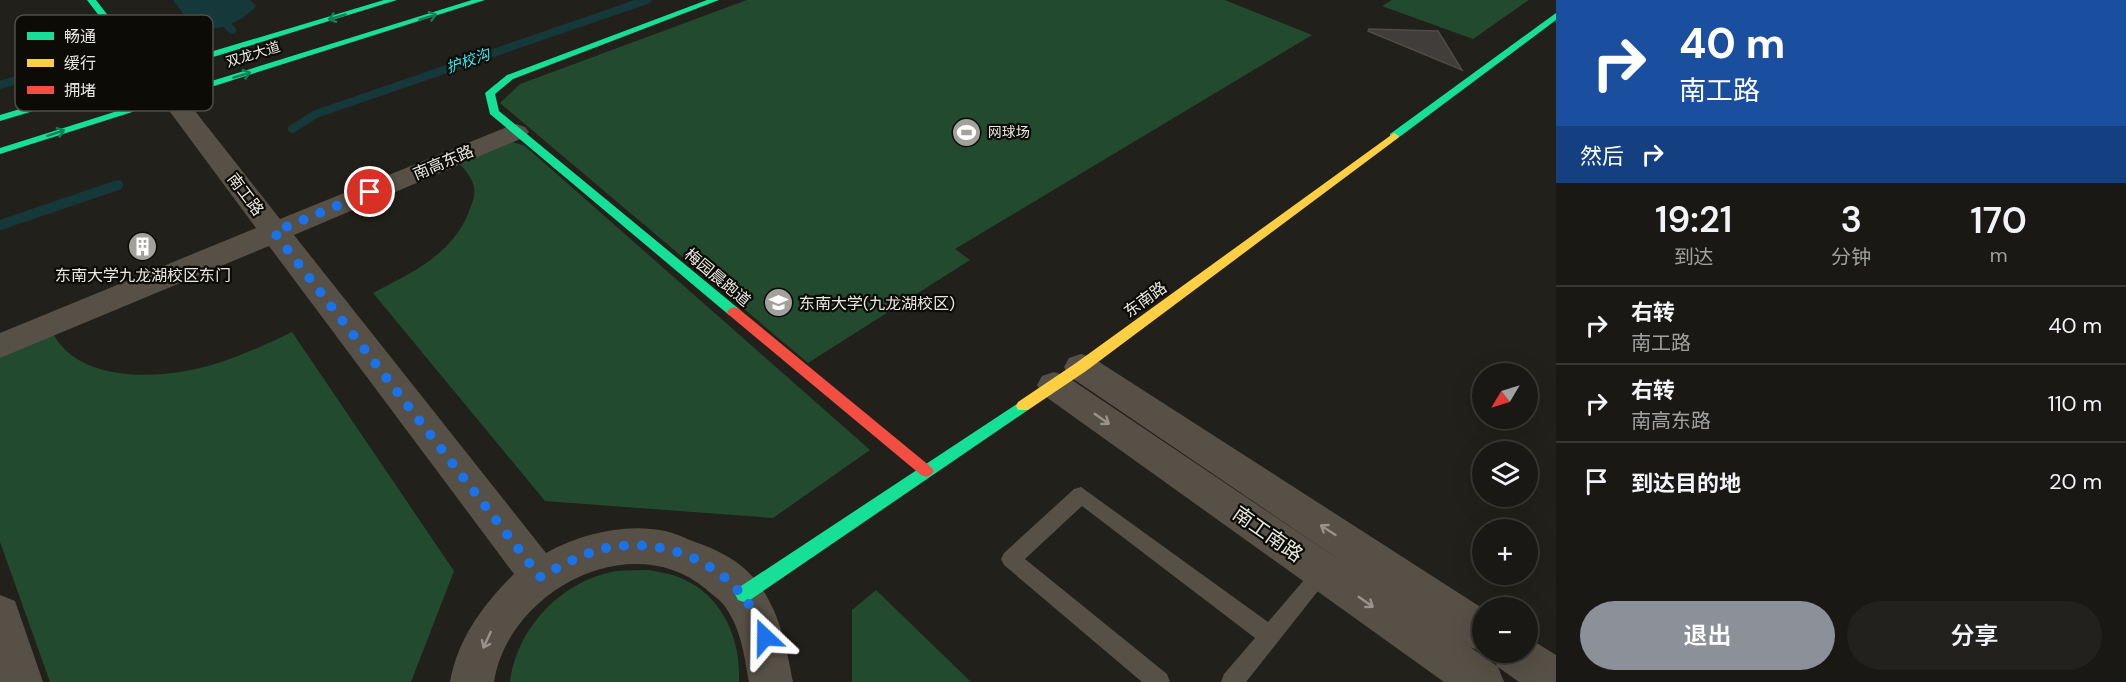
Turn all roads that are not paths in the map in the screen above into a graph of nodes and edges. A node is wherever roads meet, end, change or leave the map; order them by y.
1 (92, 0) edge
2 (393, 0) edge
3 (481, 0) edge
4 (715, 0) edge
5 (104, 15) edge
6 (1556, 16) edge
7 (213, 54) edge
8 (213, 84) edge
9 (23, 111) edge
10 (127, 111) edge
11 (182, 111) edge
12 (0, 118) edge
13 (516, 132) junction
14 (0, 151) edge
15 (274, 232) junction
16 (0, 346) edge
17 (1067, 376) junction
18 (926, 471) junction
19 (1323, 572) junction
20 (540, 577) junction
21 (744, 594) junction
22 (0, 615) edge
23 (1472, 626) edge
24 (1270, 636) junction
25 (1529, 663) edge
26 (1556, 681) edge
27 (21, 682) edge
28 (472, 682) edge
29 (771, 682) edge
30 (1159, 682) edge
31 (1232, 682) edge
32 (1482, 682) edge

1 - 5 street
2 -> 7 street, 双龙大道
8 -> 3 street, 双龙大道
4 - 13 street
6 - 17 street, 东南路
9 - 12 street, 双龙大道
14 -> 10 street, 双龙大道
11 - 15 street, 南工路
13 - 15 street, 南高东路
13 - 18 street, 梅园晨跑道
15 - 16 street, 南高东路
15 - 20 street, 南工路
17 - 18 street, 东南路
17 -> 19 street, 南工南路
23 -> 17 street, 南工南路
18 - 21 street, 东南路
19 - 24 lane
19 -> 32 street, 南工南路
20 - 21 street
20 -> 28 street
21 - 29 street
22 - 27 street
24 - 30 lane
24 - 31 lane
25 - 26 street

